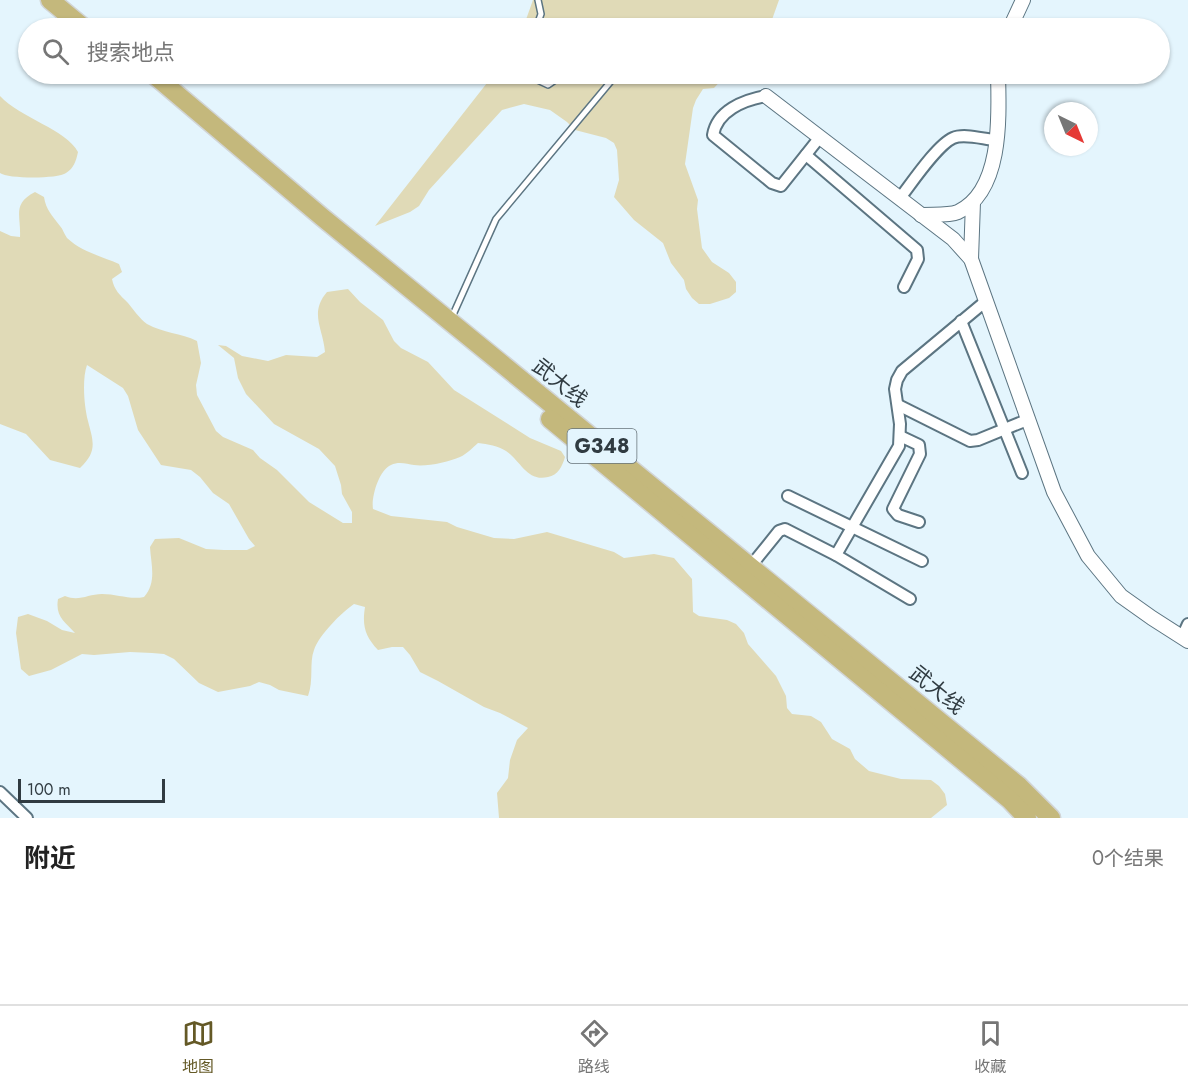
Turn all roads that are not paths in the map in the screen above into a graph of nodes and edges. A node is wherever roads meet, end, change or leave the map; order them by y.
1 (50, 0) edge
2 (67, 0) edge
3 (538, 0) edge
4 (1023, 0) edge
5 (72, 18) edge
6 (88, 18) edge
7 (540, 18) edge
8 (1015, 18) edge
9 (149, 84) edge
10 (165, 84) edge
11 (609, 84) edge
12 (998, 84) edge
13 (766, 96) joint
14 (820, 137) junction
15 (995, 140) junction
16 (806, 155) junction
17 (900, 198) junction
18 (973, 202) junction
19 (921, 215) junction
20 (971, 259) junction
21 (904, 287) dead end
22 (986, 301) junction
23 (961, 321) junction
24 (446, 326) junction
25 (897, 405) junction
26 (1027, 420) junction
27 (1004, 430) junction
28 (900, 436) junction
29 (1022, 473) dead end
30 (788, 496) dead end
31 (919, 522) dead end
32 (852, 527) junction
33 (836, 555) junction
34 (922, 561) dead end
35 (750, 567) junction
36 (910, 599) dead end
37 (1188, 624) edge
38 (1185, 639) edge
39 (0, 792) edge
40 (27, 818) edge
41 (1027, 818) edge
42 (1051, 818) edge

1 - 5 highway
2 - 6 highway
3 - 7 lane
4 - 8 street
9 - 24 highway, 武大线 / G348
10 - 24 highway, 武大线 / G348
11 - 24 lane
12 - 15 street
13 - 14 street
13 - 16 street
14 - 16 street
14 - 17 street
15 - 17 street
15 - 18 street
16 - 21 street
17 - 19 street
18 - 19 street
18 - 20 street
19 - 20 street
20 - 22 street
22 - 23 street
22 - 26 street
23 - 25 street
23 - 27 street
24 - 35 highway, 武大线 / G348
24 - 41 highway, 武大线 / G348
25 - 27 street
25 - 28 street
26 - 27 street
26 - 38 street
27 - 29 street
28 - 31 street
28 - 32 street
30 - 32 street
32 - 33 street
32 - 34 street
33 - 35 street
33 - 36 street
35 - 42 highway, 武大线 / G348
37 - 38 street
39 - 40 street

